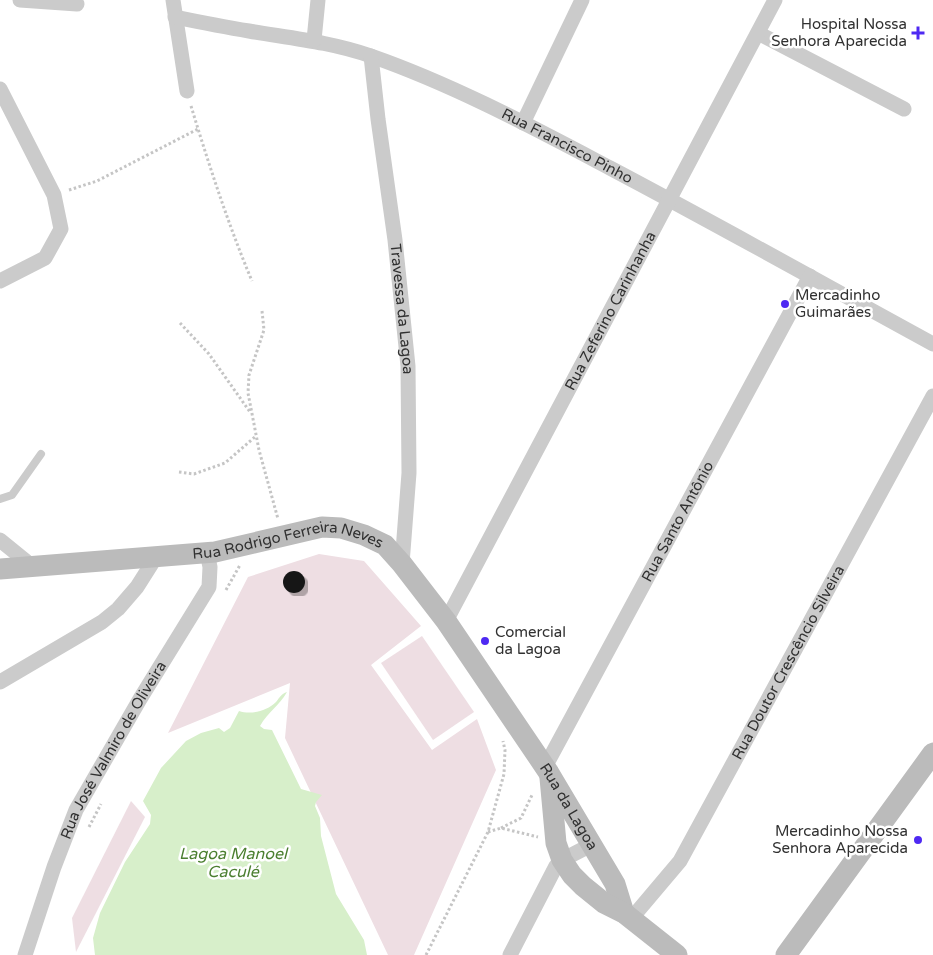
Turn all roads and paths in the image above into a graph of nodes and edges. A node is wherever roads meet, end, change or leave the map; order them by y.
1 (20, 0) edge
2 (174, 0) edge
3 (318, 0) edge
4 (582, 0) edge
5 (775, 0) edge
6 (77, 4) dead end
7 (175, 17) junction
8 (758, 33) junction
9 (314, 40) junction
10 (371, 56) junction
11 (0, 88) edge
12 (187, 91) joint
13 (904, 109) dead end
14 (523, 123) junction
15 (198, 129) junction
16 (54, 195) junction
17 (669, 200) junction
18 (810, 276) junction
19 (0, 281) edge
20 (252, 281) dead end
21 (262, 311) dead end
22 (180, 323) dead end
23 (933, 344) edge
24 (933, 396) edge
25 (251, 412) junction
26 (256, 436) junction
27 (41, 454) dead end
28 (179, 472) dead end
29 (0, 499) edge
30 (283, 537) junction
31 (0, 540) edge
32 (206, 553) junction
33 (156, 557) junction
34 (242, 564) dead end
35 (402, 564) junction
36 (32, 566) junction
37 (0, 569) edge
38 (222, 597) dead end
39 (446, 621) junction
40 (0, 682) edge
41 (500, 734) dead end
42 (933, 753) edge
43 (547, 770) junction
44 (104, 796) dead end
45 (501, 828) junction
46 (87, 829) dead end
47 (488, 832) junction
48 (593, 844) junction
49 (559, 851) junction
50 (627, 916) junction
51 (25, 955) edge
52 (425, 955) edge
53 (510, 955) edge
54 (677, 955) edge
55 (786, 955) edge

1 - 6 street
2 - 7 street
3 - 9 street
4 - 14 street
5 - 8 street, Rua Zeferino Carinhanha
7 - 9 street, Rua Francisco Pinho
7 - 12 street
8 - 13 street
8 - 17 street, Rua Zeferino Carinhanha
9 - 10 street, Rua Francisco Pinho
10 - 14 street, Rua Francisco Pinho
10 - 35 street, Travessa da Lagoa
11 - 16 street
12 - 15 path
14 - 17 street, Rua Francisco Pinho
15 - 16 path
15 - 20 path
16 - 19 street
17 - 18 street, Rua Francisco Pinho
17 - 39 street, Rua Zeferino Carinhanha
18 - 23 street, Rua Francisco Pinho
18 - 43 street, Rua Santo Antônio
21 - 25 path
22 - 25 path
24 - 50 street, Rua Doutor Crescêncio Silveira
25 - 26 path
26 - 28 path
26 - 30 path
27 - 29 lane
30 - 32 street, Rua Rodrigo Ferreira Neves
30 - 35 street, Rua Rodrigo Ferreira Neves
31 - 36 street
32 - 33 street, Rua Rodrigo Ferreira Neves
32 - 51 street, Rua José Valmiro de Oliveira
33 - 36 street, Rua Rodrigo Ferreira Neves
33 - 40 street
34 - 38 path
35 - 39 street, Rua Rodrigo Ferreira Neves
36 - 37 street, Rua Rodrigo Ferreira Neves
39 - 43 street, Rua Rodrigo Ferreira Neves
41 - 47 path
42 - 55 street
43 - 45 path
43 - 48 street, Rua da Lagoa
43 - 49 street, Rua da Lagoa
44 - 46 path
45 - 47 path
45 - 49 path
47 - 52 path
48 - 49 street
48 - 50 street, Rua da Lagoa
49 - 50 street
49 - 53 street
50 - 54 street

